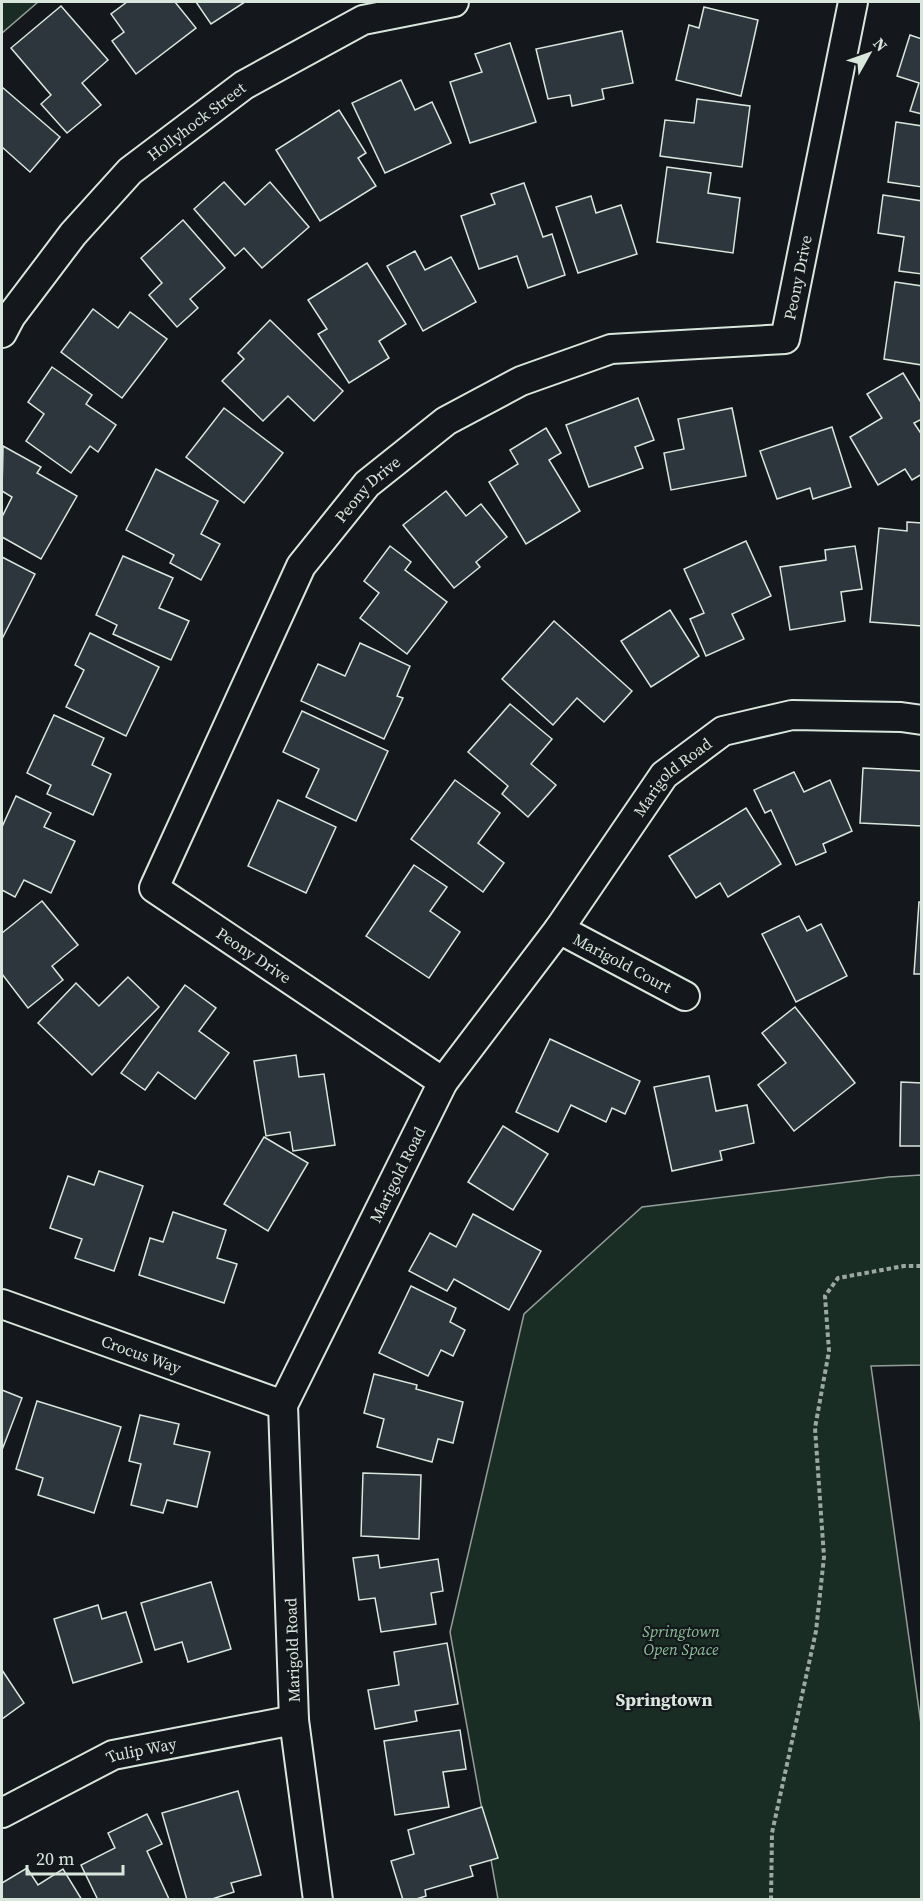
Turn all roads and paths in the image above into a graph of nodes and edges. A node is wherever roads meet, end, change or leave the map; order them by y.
1 (454, 2) edge
2 (853, 2) edge
3 (2, 333) edge
4 (921, 720) edge
5 (558, 929) junction
6 (685, 996) dead end
7 (443, 1082) junction
8 (921, 1266) edge
9 (2, 1304) edge
10 (283, 1405) junction
11 (294, 1720) junction
12 (2, 1813) edge
13 (318, 1899) edge
14 (771, 1899) edge

1 - 3 street, Hollyhock Street
2 - 7 street, Peony Drive
4 - 5 street, Marigold Road
5 - 6 street, Marigold Court
5 - 7 street, Marigold Road
7 - 10 street, Marigold Road
8 - 14 path
9 - 10 street, Crocus Way
10 - 11 street, Marigold Road
11 - 12 street, Tulip Way
11 - 13 street, Marigold Road

